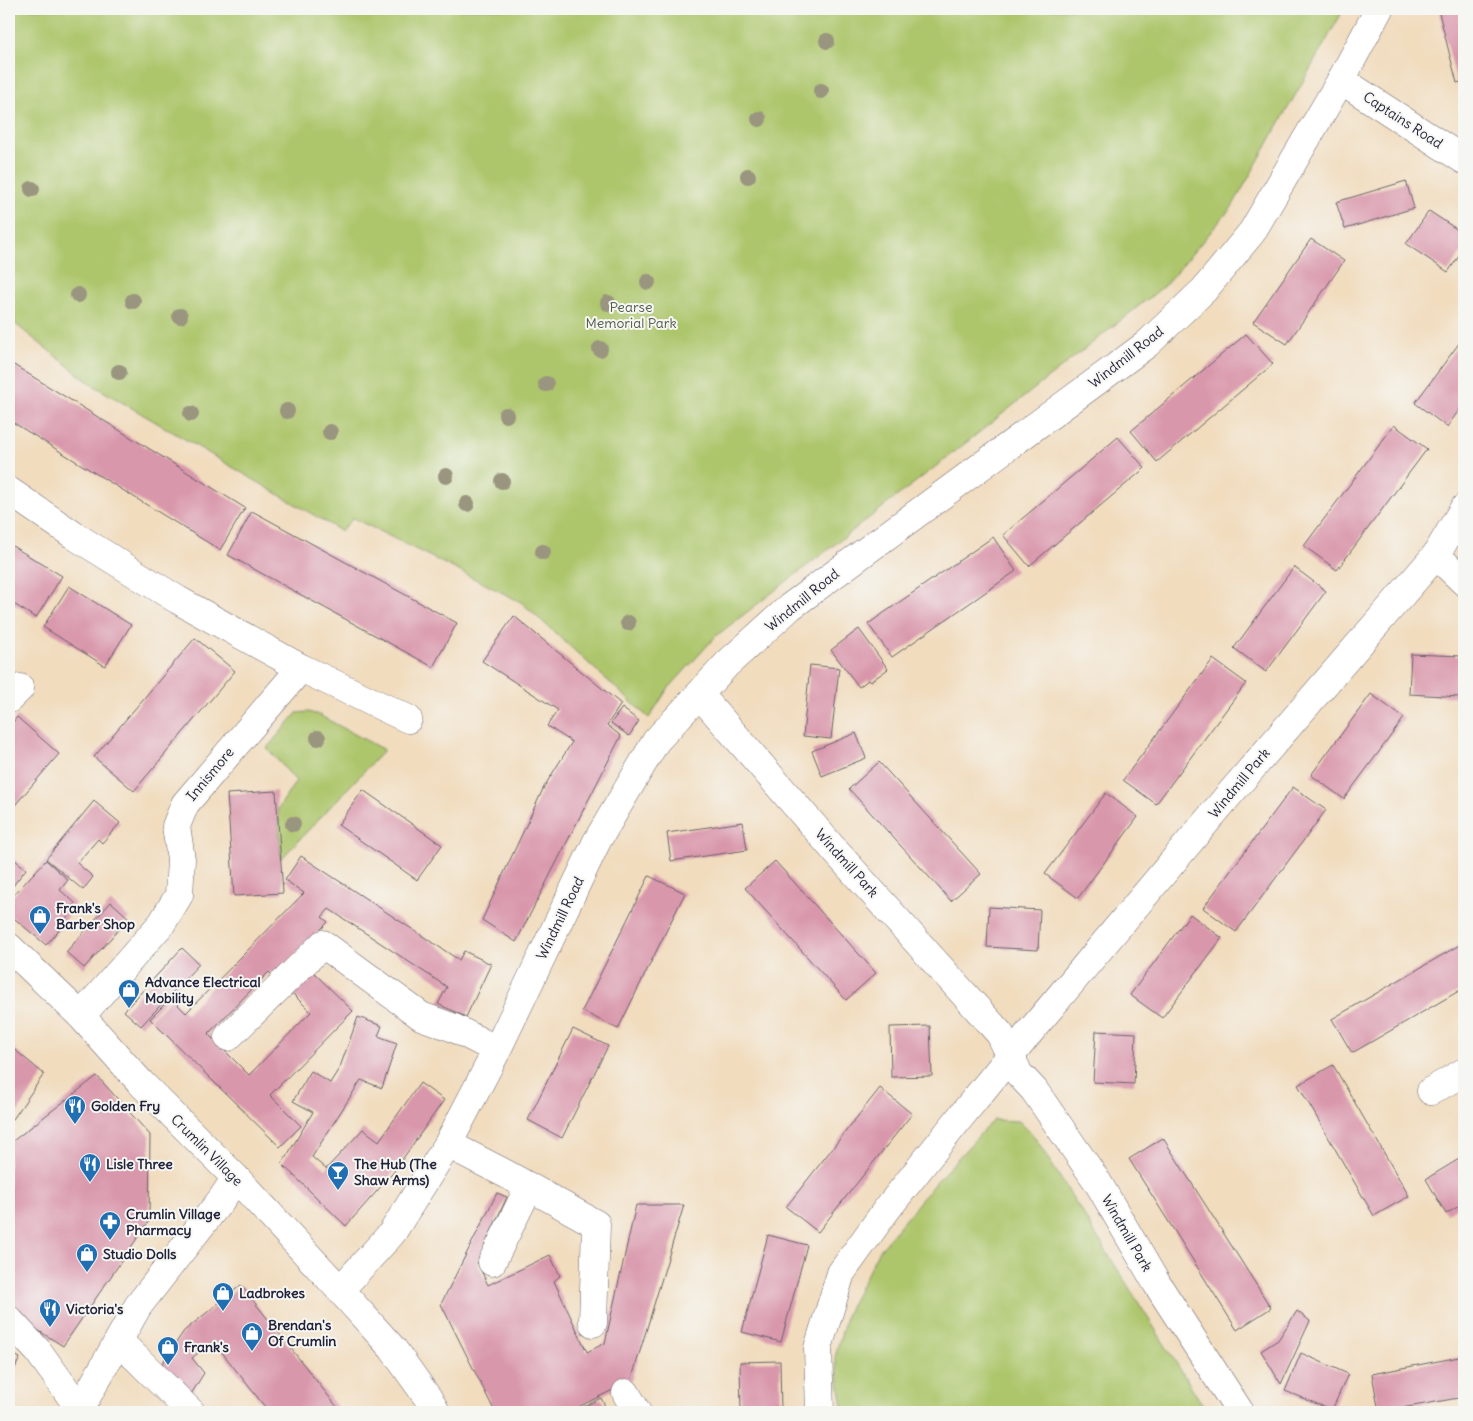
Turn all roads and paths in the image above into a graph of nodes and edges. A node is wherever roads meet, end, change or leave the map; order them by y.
1 (1379, 9) edge
2 (1341, 80) junction
3 (1464, 160) edge
4 (9, 491) edge
5 (1464, 508) edge
6 (1436, 555) junction
7 (1464, 582) edge
8 (301, 668) junction
9 (700, 695) junction
10 (408, 719) dead end
11 (9, 947) edge
12 (81, 1016) junction
13 (228, 1037) dead end
14 (497, 1050) junction
15 (1010, 1056) junction
16 (1464, 1072) edge
17 (1431, 1092) dead end
18 (448, 1144) junction
19 (236, 1178) junction
20 (529, 1187) junction
21 (492, 1262) dead end
22 (340, 1290) junction
23 (9, 1320) edge
24 (593, 1323) dead end
25 (119, 1341) junction
26 (79, 1411) edge
27 (191, 1412) edge
28 (436, 1412) edge
29 (820, 1412) edge
30 (1240, 1412) edge

1 - 2 street, Windmill Road
2 - 3 street, Captains Road
2 - 9 street, Windmill Road
4 - 8 street
5 - 6 street, Windmill Park
6 - 7 street
6 - 15 street, Windmill Park
8 - 10 street
8 - 12 street, Innismore
9 - 14 street, Windmill Road
9 - 15 street, Windmill Park
11 - 12 street, Crumlin Village
12 - 19 street, Crumlin Village
13 - 14 street
14 - 18 street, Windmill Road
15 - 29 street, Windmill Park
15 - 30 street, Windmill Park
16 - 17 street
18 - 20 street
18 - 22 street, Windmill Road
19 - 22 street, Crumlin Village
19 - 25 street
20 - 21 street
20 - 24 street
22 - 28 street, Crumlin Village
23 - 26 street
25 - 26 street
25 - 27 street

